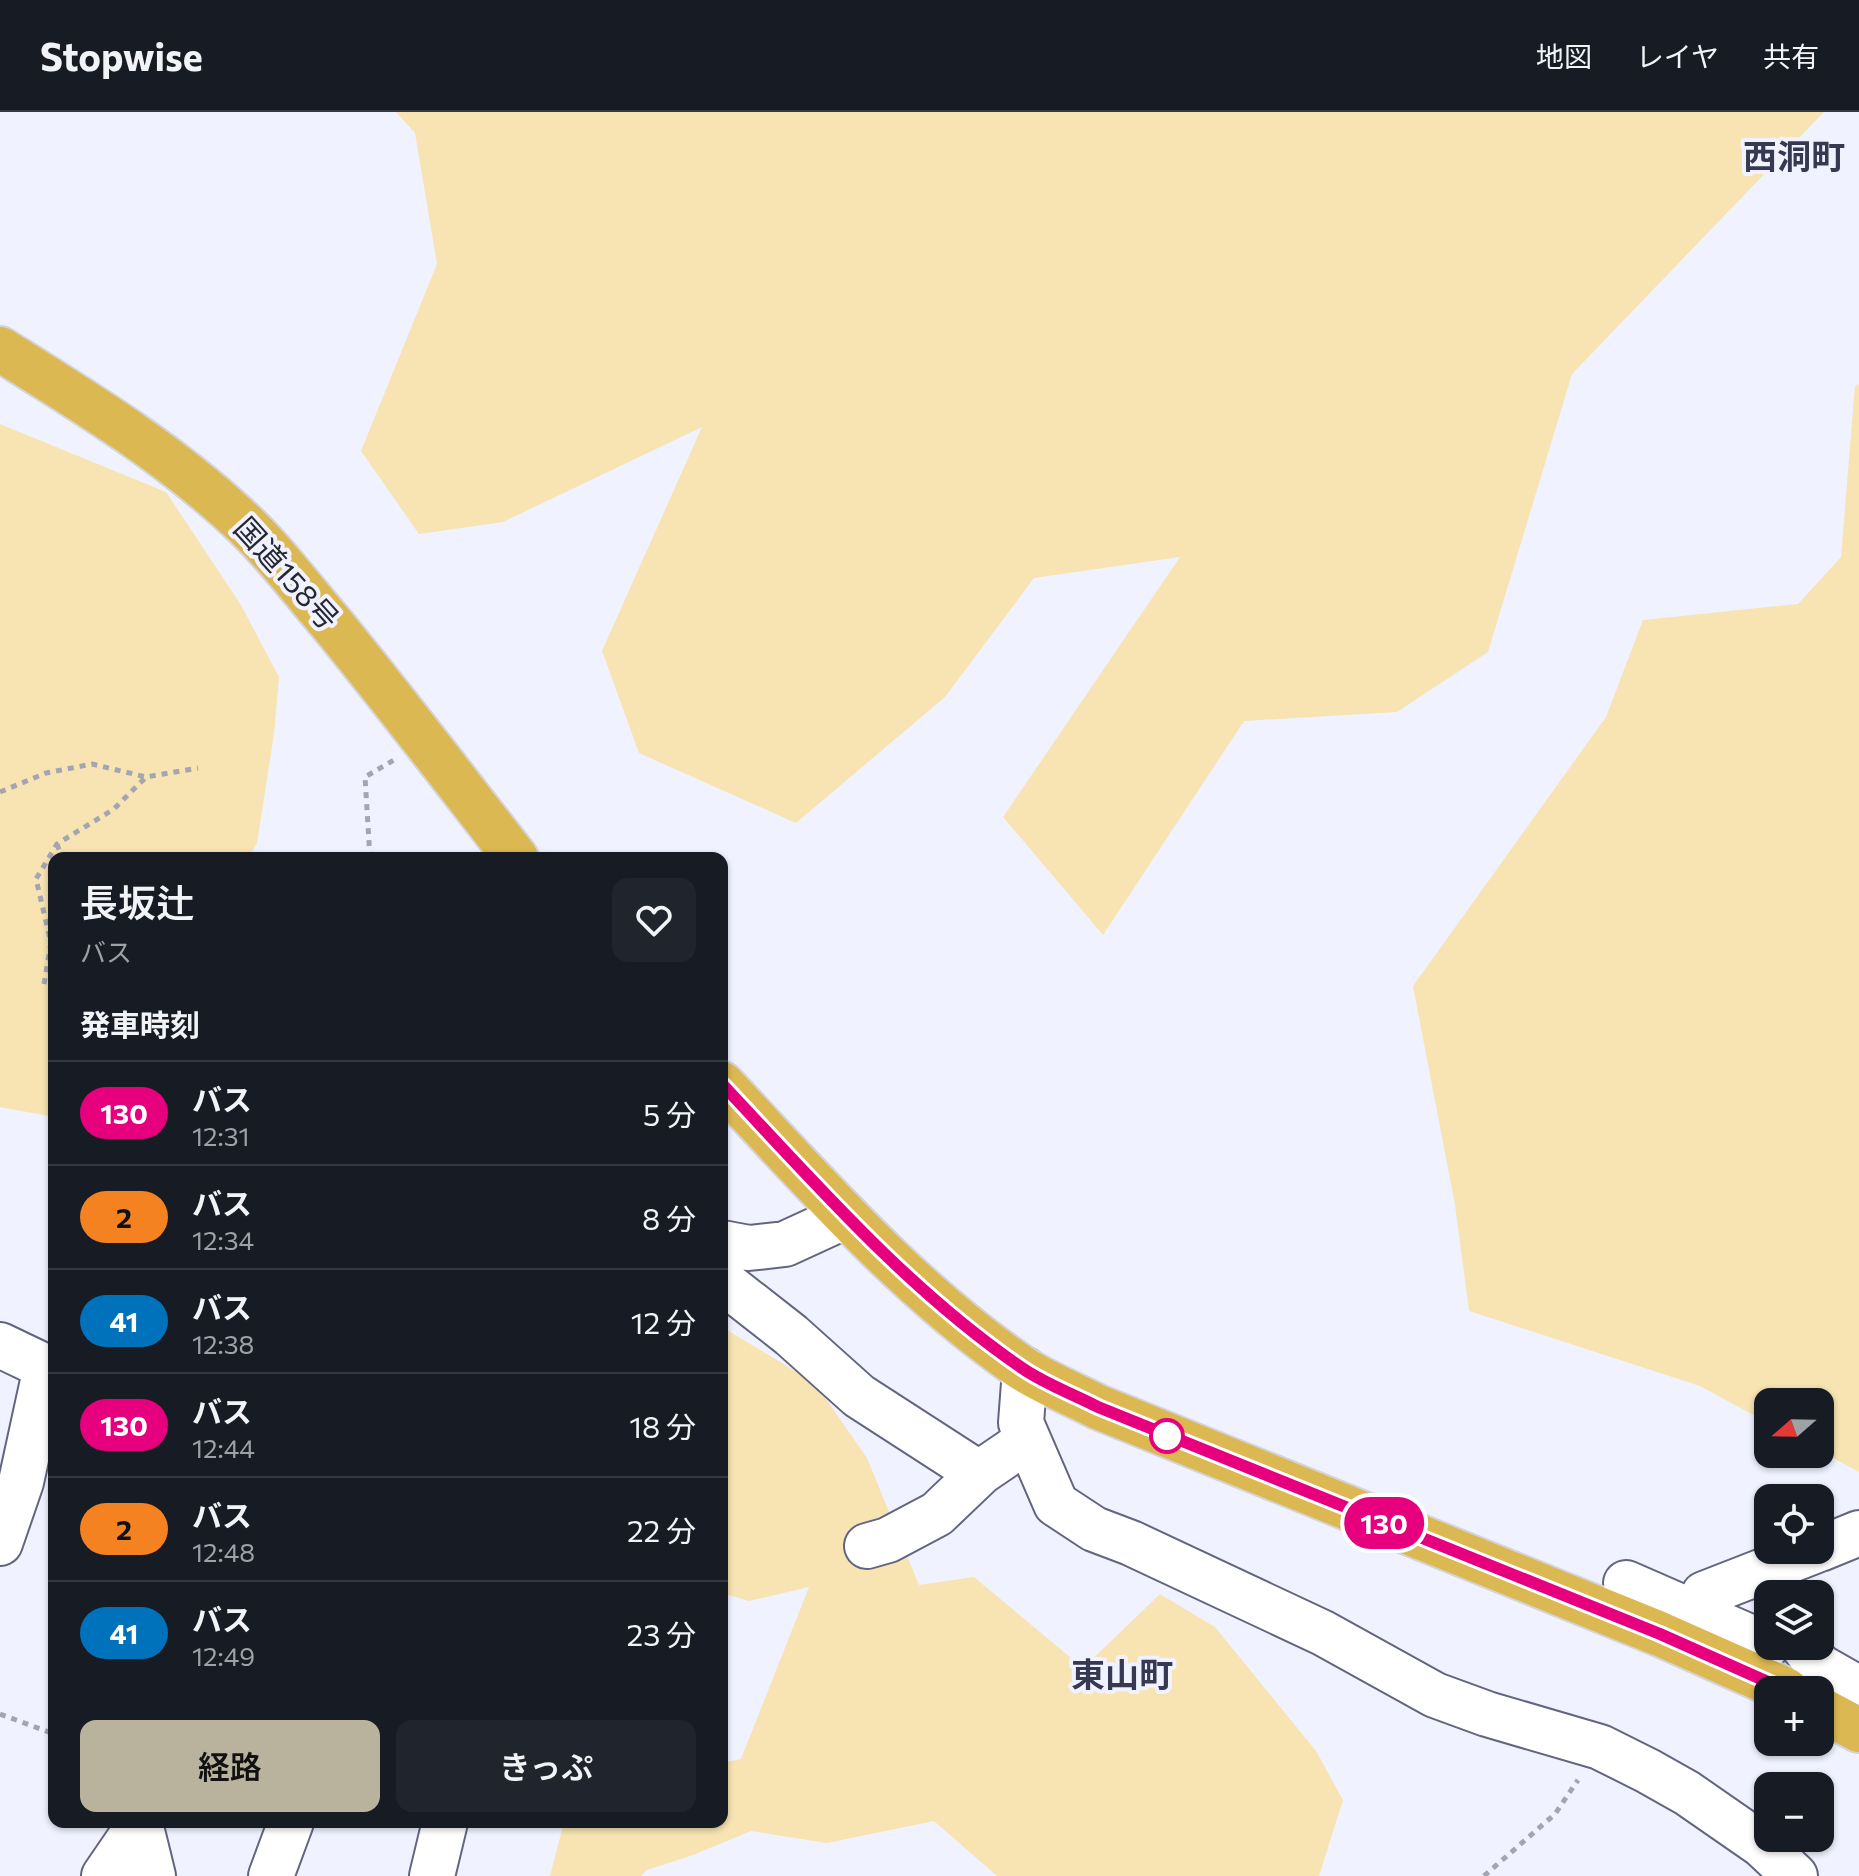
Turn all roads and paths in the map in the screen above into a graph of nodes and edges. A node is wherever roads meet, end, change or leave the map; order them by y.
1 (0, 349) edge
2 (425, 742) junction
3 (198, 768) dead end
4 (146, 777) junction
5 (0, 792) edge
6 (57, 844) junction
7 (52, 852) edge
8 (60, 852) edge
9 (370, 852) edge
10 (511, 852) edge
11 (48, 859) edge
12 (48, 930) edge
13 (48, 961) edge
14 (44, 984) dead end
15 (728, 1090) edge
16 (846, 1216) junction
17 (728, 1244) edge
18 (728, 1286) edge
19 (0, 1345) edge
20 (48, 1367) edge
21 (1025, 1370) junction
22 (48, 1376) edge
23 (1028, 1440) junction
24 (981, 1472) junction
25 (1859, 1533) edge
26 (0, 1543) edge
27 (1834, 1543) edge
28 (867, 1546) dead end
29 (1776, 1564) edge
30 (1626, 1583) dead end
31 (1685, 1597) junction
32 (1754, 1614) edge
33 (1754, 1636) edge
34 (1779, 1660) edge
35 (1797, 1676) edge
36 (1809, 1676) edge
37 (1834, 1697) edge
38 (0, 1714) edge
39 (1859, 1730) edge
40 (48, 1732) edge
41 (1600, 1747) junction
42 (137, 1828) edge
43 (142, 1828) edge
44 (289, 1828) edge
45 (444, 1828) edge
46 (104, 1876) edge
47 (153, 1876) edge
48 (271, 1876) edge
49 (432, 1876) edge
50 (1484, 1876) edge
51 (1795, 1876) edge

1 - 2 highway, 国道158号
2 - 9 path
2 - 10 highway, 国道158号
3 - 4 path
4 - 5 path
4 - 6 path
6 - 7 path
6 - 8 path
11 - 12 path
13 - 14 path
15 - 16 highway
16 - 17 street
16 - 21 highway
18 - 24 street
19 - 20 street
21 - 23 street
21 - 36 highway
22 - 26 street
23 - 24 street
23 - 41 street
24 - 28 street
25 - 27 street
29 - 31 street
30 - 31 street
31 - 32 street
31 - 33 street
34 - 35 street
37 - 39 highway
38 - 40 path
41 - 50 path
41 - 51 street
42 - 46 street
43 - 47 street
44 - 48 street
45 - 49 street

